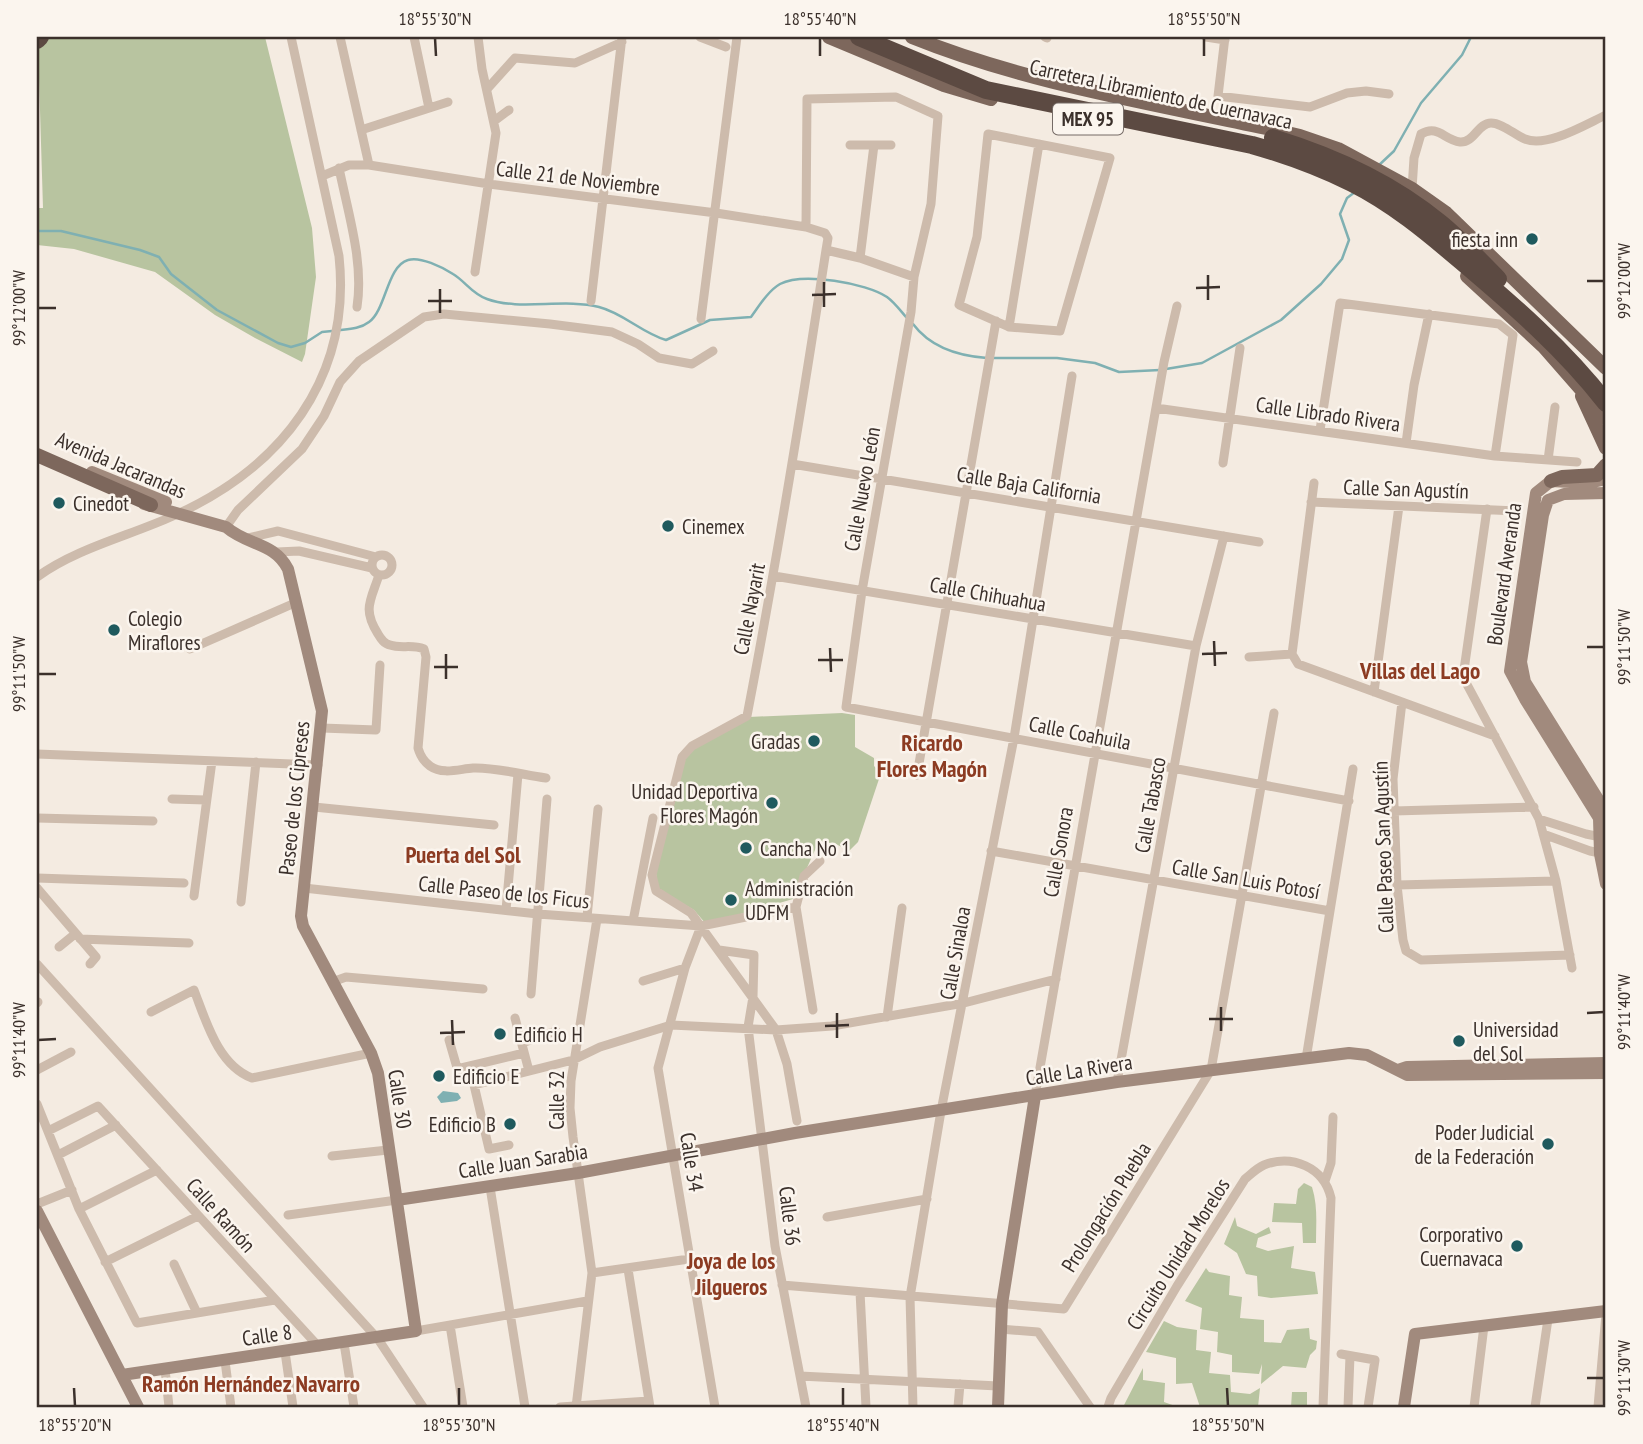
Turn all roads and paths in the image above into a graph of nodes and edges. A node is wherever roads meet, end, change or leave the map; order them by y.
1 (291, 37) edge
2 (340, 37) edge
3 (414, 37) edge
4 (478, 37) edge
5 (700, 37) edge
6 (737, 37) edge
7 (830, 37) edge
8 (859, 37) edge
9 (881, 37) edge
10 (912, 37) edge
11 (1206, 37) edge
12 (622, 38) edge
13 (1225, 38) edge
14 (726, 47) dead end
15 (488, 88) junction
16 (1389, 94) dead end
17 (448, 102) dead end
18 (429, 108) junction
19 (509, 110) dead end
20 (1606, 115) edge
21 (495, 121) junction
22 (361, 130) junction
23 (1039, 144) junction
24 (850, 145) dead end
25 (874, 145) junction
26 (891, 145) dead end
27 (369, 165) junction
28 (339, 168) junction
29 (322, 176) junction
30 (1367, 182) junction
31 (489, 184) junction
32 (1412, 189) junction
33 (604, 198) junction
34 (716, 214) junction
35 (806, 227) junction
36 (828, 238) joint
37 (826, 250) junction
38 (860, 258) junction
39 (475, 272) dead end
40 (914, 277) junction
41 (592, 301) dead end
42 (1177, 306) dead end
43 (357, 307) dead end
44 (1429, 314) junction
45 (701, 319) dead end
46 (996, 321) junction
47 (1009, 327) junction
48 (1240, 348) dead end
49 (713, 351) dead end
50 (1606, 368) edge
51 (1072, 376) dead end
52 (1578, 385) junction
53 (1606, 385) edge
54 (1606, 403) edge
55 (1555, 407) dead end
56 (1156, 408) junction
57 (1230, 418) junction
58 (1605, 425) edge
59 (1320, 430) junction
60 (1406, 443) junction
61 (1606, 448) edge
62 (37, 452) edge
63 (1495, 456) junction
64 (1548, 460) junction
65 (37, 462) edge
66 (1577, 462) dead end
67 (1223, 463) dead end
68 (792, 464) junction
69 (1606, 466) edge
70 (881, 479) junction
71 (1606, 479) edge
72 (1551, 481) junction
73 (1314, 483) dead end
74 (1570, 488) junction
75 (1606, 492) edge
76 (966, 493) junction
77 (1311, 502) junction
78 (151, 505) junction
79 (1399, 506) junction
80 (1052, 507) junction
81 (1487, 509) junction
82 (1517, 511) dead end
83 (183, 514) junction
84 (1136, 521) junction
85 (226, 527) junction
86 (1224, 536) junction
87 (244, 539) junction
88 (1259, 542) dead end
89 (276, 552) junction
90 (376, 557) junction
91 (376, 572) junction
92 (774, 576) junction
93 (37, 577) edge
94 (862, 591) junction
95 (297, 602) junction
96 (946, 605) junction
97 (1034, 620) junction
98 (1521, 625) junction
99 (1116, 634) junction
100 (1196, 646) junction
101 (190, 649) dead end
102 (1292, 654) junction
103 (1249, 657) dead end
104 (380, 665) dead end
105 (1374, 692) junction
106 (1402, 702) junction
107 (846, 707) joint
108 (1274, 713) dead end
109 (926, 722) junction
110 (321, 728) junction
111 (1495, 736) junction
112 (1014, 738) junction
113 (37, 754) edge
114 (1095, 754) junction
115 (212, 761) junction
116 (256, 762) junction
117 (318, 765) junction
118 (1174, 768) junction
119 (1353, 769) dead end
120 (1574, 769) junction
121 (518, 774) junction
122 (918, 775) dead end
123 (545, 778) dead end
124 (1261, 785) junction
125 (172, 799) dead end
126 (547, 799) dead end
127 (206, 800) junction
128 (1349, 801) junction
129 (314, 807) junction
130 (1534, 807) junction
131 (598, 808) dead end
132 (1394, 811) junction
133 (1606, 812) edge
134 (37, 818) edge
135 (653, 818) dead end
136 (1539, 819) junction
137 (153, 821) dead end
138 (494, 825) dead end
139 (1544, 834) junction
140 (1604, 837) edge
141 (991, 851) junction
142 (1603, 854) edge
143 (820, 861) dead end
144 (1075, 866) junction
145 (37, 878) edge
146 (1154, 880) junction
147 (1556, 881) junction
148 (1606, 882) edge
149 (184, 883) dead end
150 (1397, 885) junction
151 (37, 888) edge
152 (304, 888) junction
153 (194, 896) dead end
154 (1242, 896) junction
155 (241, 902) dead end
156 (796, 906) junction
157 (902, 908) dead end
158 (506, 910) junction
159 (1330, 911) junction
160 (538, 914) junction
161 (592, 918) junction
162 (633, 921) junction
163 (701, 926) junction
164 (77, 937) junction
165 (189, 943) dead end
166 (59, 947) dead end
167 (719, 950) junction
168 (1570, 956) junction
169 (37, 964) edge
170 (90, 964) dead end
171 (685, 968) junction
172 (1572, 968) dead end
173 (1056, 979) junction
174 (643, 981) dead end
175 (332, 982) junction
176 (484, 989) dead end
177 (531, 994) dead end
178 (753, 997) junction
179 (964, 1003) junction
180 (813, 1010) dead end
181 (151, 1012) dead end
182 (887, 1017) junction
183 (515, 1018) dead end
184 (671, 1025) junction
185 (748, 1027) junction
186 (776, 1030) junction
187 (556, 1031) dead end
188 (449, 1040) dead end
189 (522, 1043) junction
190 (71, 1052) dead end
191 (371, 1053) junction
192 (524, 1053) junction
193 (1306, 1059) junction
194 (573, 1060) junction
195 (1606, 1063) edge
196 (37, 1070) edge
197 (1211, 1070) junction
198 (529, 1072) junction
199 (1422, 1072) junction
200 (1606, 1073) edge
201 (1116, 1082) junction
202 (1035, 1096) junction
203 (37, 1104) edge
204 (941, 1111) junction
205 (1333, 1117) dead end
206 (797, 1121) dead end
207 (116, 1125) junction
208 (48, 1132) junction
209 (763, 1139) junction
210 (509, 1145) dead end
211 (388, 1150) junction
212 (58, 1155) junction
213 (673, 1155) junction
214 (332, 1156) dead end
215 (157, 1170) junction
216 (578, 1173) junction
217 (1325, 1181) junction
218 (490, 1186) junction
219 (72, 1190) junction
220 (927, 1199) junction
221 (397, 1200) junction
222 (37, 1205) edge
223 (79, 1209) junction
224 (37, 1210) edge
225 (289, 1215) dead end
226 (198, 1216) junction
227 (827, 1217) dead end
228 (689, 1259) junction
229 (105, 1262) junction
230 (174, 1264) dead end
231 (628, 1269) junction
232 (593, 1273) junction
233 (782, 1285) junction
234 (860, 1292) junction
235 (910, 1297) junction
236 (275, 1300) junction
237 (587, 1301) junction
238 (1002, 1304) junction
239 (197, 1313) junction
240 (1606, 1313) edge
241 (510, 1315) junction
242 (1548, 1319) junction
243 (450, 1325) junction
244 (1484, 1326) junction
245 (1000, 1329) junction
246 (416, 1331) junction
247 (378, 1339) junction
248 (344, 1343) junction
249 (319, 1347) junction
250 (285, 1352) junction
251 (225, 1361) junction
252 (165, 1369) junction
253 (122, 1375) junction
254 (800, 1376) junction
255 (864, 1379) junction
256 (913, 1382) junction
257 (960, 1384) junction
258 (998, 1386) junction
259 (649, 1404) edge
260 (576, 1406) edge
261 (138, 1407) edge
262 (169, 1407) edge
263 (231, 1407) edge
264 (293, 1407) edge
265 (354, 1407) edge
266 (423, 1407) edge
267 (463, 1407) edge
268 (525, 1407) edge
269 (560, 1407) edge
270 (715, 1407) edge
271 (806, 1407) edge
272 (866, 1407) edge
273 (913, 1407) edge
274 (958, 1407) edge
275 (998, 1407) edge
276 (1090, 1407) edge
277 (1108, 1407) edge
278 (1322, 1407) edge
279 (1348, 1407) edge
280 (1368, 1407) edge
281 (1405, 1407) edge
282 (1474, 1407) edge
283 (1535, 1407) edge
284 (1598, 1407) edge

1 - 29 street
2 - 22 street
3 - 18 street
4 - 15 street
5 - 14 street
6 - 34 street
7 - 30 main road, MEX 95
8 - 30 highway, Carretera Libramiento de Cuernavaca / MEX 95
9 - 30 highway, Carretera Libramiento de Cuernavaca / MEX 95
10 - 30 main road, MEX 95
11 - 13 street
12 - 15 street
12 - 33 street
13 - 16 street
15 - 21 street
17 - 18 street
18 - 22 street
19 - 21 street
20 - 32 street
21 - 31 street
22 - 27 street
23 - 46 street
23 - 47 street
23 - 47 street
24 - 25 street
25 - 26 street
25 - 38 street
27 - 28 street, Calle 21 de Noviembre
27 - 31 street, Calle 21 de Noviembre
28 - 29 street, Calle 21 de Noviembre
28 - 43 street
29 - 83 street
30 - 32 main road, MEX 95
30 - 52 main road, MEX 95
30 - 53 highway, Carretera Libramiento de Cuernavaca / MEX 95
30 - 54 highway, Carretera Libramiento de Cuernavaca / MEX 95
31 - 33 street, Calle 21 de Noviembre
31 - 39 street
32 - 50 main road, MEX 95
33 - 34 street, Calle 21 de Noviembre
33 - 41 street
34 - 35 street, Calle 21 de Noviembre
34 - 45 street
35 - 36 street, Calle 21 de Noviembre
35 - 40 street, Calle Nuevo León
36 - 37 street, Calle Nayarit
37 - 38 street
37 - 68 street, Calle Nayarit
38 - 40 street
40 - 70 street, Calle Nuevo León
42 - 56 street, Calle Sonora
44 - 59 street
44 - 60 street
44 - 63 street
46 - 47 street
46 - 76 street
48 - 57 street
49 - 85 street
51 - 80 street, Calle Sinaloa
52 - 58 main road, MEX 95
52 - 61 main road
55 - 64 street
56 - 57 street, Calle Librado Rivera
56 - 84 street, Calle Sonora
57 - 59 street, Calle Librado Rivera
57 - 67 street
59 - 60 street, Calle Librado Rivera
60 - 63 street, Calle Librado Rivera
62 - 78 main road
62 - 83 street, Avenida Jacarandas
63 - 64 street, Calle Librado Rivera
64 - 66 street, Calle Librado Rivera
65 - 78 street, Avenida Jacarandas
68 - 70 street, Calle Baja California
68 - 92 street, Calle Nayarit
69 - 72 main road
70 - 76 street, Calle Baja California
70 - 94 street, Calle Nuevo León
71 - 74 street, Boulevard Averanda
72 - 74 street, Boulevard Averanda
72 - 98 street, Boulevard Averanda
73 - 77 street
74 - 75 street, Boulevard Averanda
74 - 98 street, Boulevard Averanda
76 - 80 street, Calle Baja California
76 - 96 street
77 - 79 street, Calle San Agustín
77 - 102 street, Calle San Agustín
78 - 83 street, Avenida Jacarandas
79 - 81 street, Calle San Agustín
79 - 105 street
80 - 84 street, Calle Baja California
80 - 97 street, Calle Sinaloa
81 - 82 street
81 - 111 street, Calle San Agustín
83 - 85 street, Avenida Jacarandas
83 - 93 street
84 - 86 street, Calle Baja California
84 - 99 street, Calle Sonora
85 - 87 street, Avenida Jacarandas
86 - 88 street, Calle Baja California
86 - 100 street, Calle Tabasco
87 - 89 street, Avenida Jacarandas
87 - 90 street
89 - 91 street
89 - 95 street, Paseo de los Cipreses
90 - 91 street
90 - 91 street
91 - 121 street
92 - 94 street, Calle Chihuahua
92 - 163 street, Calle Nayarit
94 - 96 street, Calle Chihuahua
94 - 107 street, Calle Nuevo León
95 - 101 street
95 - 110 street, Paseo de los Cipreses
96 - 97 street, Calle Chihuahua
96 - 109 street
97 - 99 street, Calle Chihuahua
97 - 112 street, Calle Sinaloa
98 - 120 street, Boulevard Averanda
99 - 100 street, Calle Chihuahua
99 - 114 street, Calle Sonora
100 - 118 street, Calle Tabasco
102 - 103 street
102 - 105 street
104 - 110 street
105 - 106 street
106 - 111 street
106 - 132 street, Calle Paseo San Agustín
107 - 109 street, Calle Coahuila
108 - 124 street
109 - 112 street, Calle Coahuila
109 - 122 street
110 - 117 street, Paseo de los Cipreses
111 - 130 street
112 - 114 street, Calle Coahuila
112 - 141 street, Calle Sinaloa
113 - 115 street
114 - 118 street, Calle Coahuila
114 - 144 street, Calle Sonora
115 - 116 street
115 - 127 street
116 - 117 street
116 - 155 street
117 - 129 street, Paseo de los Cipreses
118 - 124 street, Calle Coahuila
118 - 146 street, Calle Tabasco
119 - 128 street
120 - 133 street, Boulevard Averanda
120 - 140 street, Boulevard Averanda
121 - 123 street
121 - 158 street
124 - 128 street, Calle Coahuila
124 - 154 street
125 - 127 street
126 - 160 street
127 - 153 street
128 - 159 street
129 - 138 street
129 - 152 street, Paseo de los Cipreses
130 - 132 street
130 - 136 street
131 - 161 street, Calle 32
132 - 150 street, Calle Paseo San Agustín
134 - 137 street
135 - 162 street
136 - 139 street
136 - 140 street
139 - 142 street
139 - 147 street
140 - 142 street
141 - 144 street, Calle San Luis Potosí
141 - 179 street, Calle Sinaloa
142 - 148 street
143 - 156 street
144 - 146 street, Calle San Luis Potosí
144 - 173 street, Calle Sonora
145 - 149 street
146 - 154 street, Calle San Luis Potosí
146 - 201 street, Calle Tabasco
147 - 150 street
147 - 168 street
150 - 168 street, Calle Paseo San Agustín
151 - 164 street
152 - 158 street, Calle Paseo de los Ficus
152 - 175 street, Calle 30
154 - 159 street, Calle San Luis Potosí
154 - 197 street
156 - 163 street, Calle Paseo de los Ficus
156 - 180 street
157 - 182 street
158 - 160 street, Calle Paseo de los Ficus
159 - 193 street
160 - 161 street, Calle Paseo de los Ficus
160 - 177 street
161 - 162 street, Calle Paseo de los Ficus
161 - 194 street, Calle 32
162 - 163 street, Calle Paseo de los Ficus
163 - 167 street, Calle Nayarit
163 - 171 street, Calle 34
164 - 165 street
164 - 166 street
164 - 170 street
167 - 178 street, Calle Nayarit
167 - 178 street, Calle 36
168 - 172 street
169 - 247 street
171 - 174 street
171 - 184 street, Calle 34
173 - 179 street
173 - 202 street, Calle Sonora
175 - 176 street
175 - 191 street, Calle 30
178 - 185 street, Calle 36
178 - 186 street, Calle Nayarit
179 - 182 street
179 - 204 street, Calle Sinaloa
181 - 191 street
182 - 186 street
183 - 189 street
184 - 185 street
184 - 194 street
184 - 213 street, Calle 34
185 - 186 street
185 - 209 street, Calle 36
186 - 206 street, Calle Nayarit
187 - 189 street
188 - 192 street
189 - 192 street
190 - 196 street
191 - 211 street, Calle 30
192 - 198 street
193 - 197 street, Calle La Rivera
193 - 199 street, Calle La Rivera
194 - 198 street
194 - 216 street, Calle 32
195 - 199 street, Calle La Rivera
197 - 201 street, Calle La Rivera
197 - 238 street, Prolongación Puebla
198 - 210 street
199 - 200 street, Calle La Rivera
201 - 202 street, Calle La Rivera
202 - 204 street, Calle La Rivera
202 - 238 street, Calle Sonora
203 - 208 street
204 - 209 street, Calle La Rivera
204 - 220 street, Calle Sinaloa
205 - 217 street
207 - 208 street, Calle Ramón
207 - 212 street
207 - 215 street, Calle Ramón
208 - 212 street
209 - 213 street, Calle Juan Sarabia
209 - 233 street, Calle 36
211 - 214 street
211 - 221 street, Calle 30
212 - 219 street
213 - 216 street, Calle Juan Sarabia
213 - 228 street, Calle 34
215 - 223 street
215 - 226 street, Calle Ramón
216 - 218 street, Calle Juan Sarabia
216 - 232 street, Calle 32
217 - 277 street, Circuito Unidad Morelos
217 - 278 street
218 - 221 street, Calle Juan Sarabia
218 - 241 street
219 - 222 street
219 - 223 street
220 - 227 street
220 - 235 street, Calle Sinaloa
221 - 225 street, Calle Juan Sarabia
221 - 246 street, Calle 30
223 - 229 street
224 - 253 street
226 - 229 street
226 - 236 street, Calle Ramón
228 - 231 street
228 - 270 street, Calle 34
229 - 239 street
230 - 239 street
231 - 232 street
231 - 259 street
232 - 237 street, Calle 32
233 - 234 street
233 - 254 street, Calle 36
234 - 235 street
234 - 255 street
235 - 238 street
235 - 256 street, Calle Sinaloa
236 - 239 street
236 - 249 street, Calle Ramón
237 - 241 street
237 - 260 street, Calle 32
238 - 245 street, Calle Sonora
240 - 242 street
240 - 284 street
241 - 243 street
241 - 268 street
242 - 244 street
242 - 283 street
243 - 246 street
243 - 267 street
244 - 281 street
244 - 282 street
245 - 258 street, Calle Sonora
245 - 276 street
246 - 247 street, Calle 8
247 - 248 street, Calle 8
247 - 266 street
248 - 249 street, Calle 8
248 - 265 street
249 - 250 street, Calle 8
250 - 251 street, Calle 8
250 - 264 street
251 - 252 street, Calle 8
251 - 263 street
252 - 253 street, Calle 8
252 - 262 street
253 - 261 street
254 - 255 street
254 - 271 street, Calle 36
255 - 256 street
255 - 272 street
256 - 257 street
256 - 273 street, Calle Sinaloa
257 - 258 street
257 - 274 street
258 - 275 street, Calle Sonora
259 - 260 street
260 - 269 street
279 - 280 street

